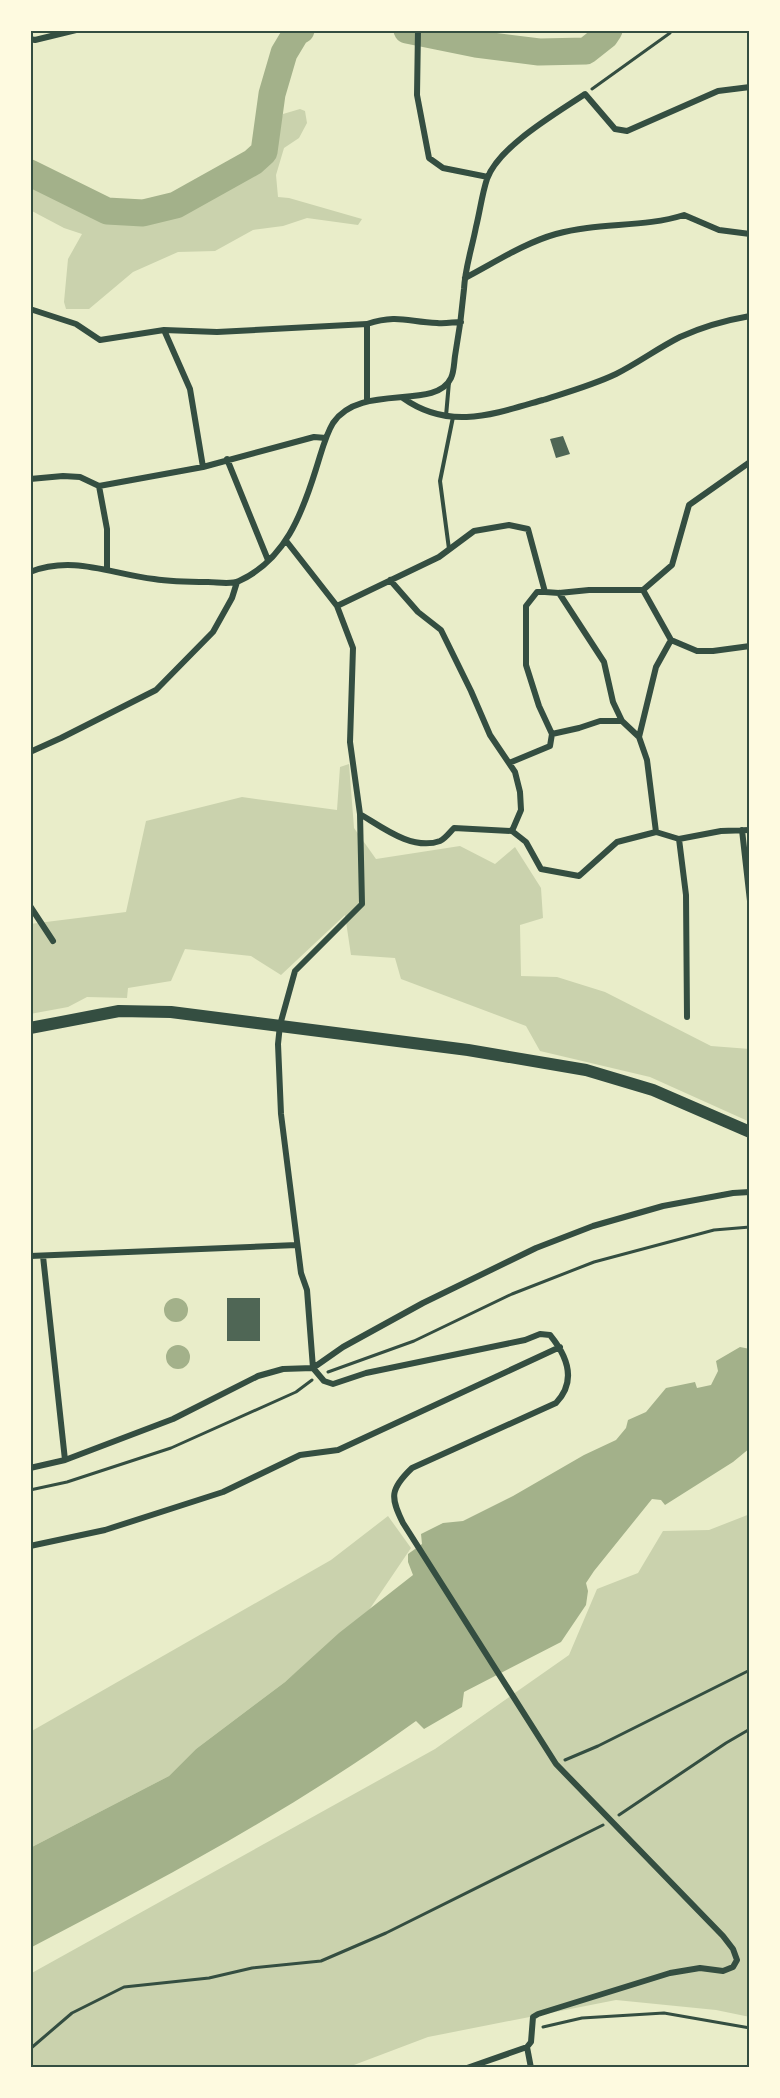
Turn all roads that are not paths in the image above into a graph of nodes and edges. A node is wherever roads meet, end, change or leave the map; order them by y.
1 (76, 30) edge
2 (418, 30) edge
3 (30, 39) edge
4 (750, 87) edge
5 (488, 177) junction
6 (750, 234) edge
7 (465, 278) junction
8 (30, 309) edge
9 (750, 316) edge
10 (461, 322) junction
11 (367, 324) junction
12 (164, 330) junction
13 (449, 381) junction
14 (402, 397) junction
15 (367, 401) junction
16 (449, 416) junction
17 (326, 438) junction
18 (227, 459) junction
19 (750, 462) edge
20 (203, 467) junction
21 (30, 479) edge
22 (99, 486) junction
23 (287, 542) junction
24 (449, 549) junction
25 (268, 560) junction
26 (107, 569) junction
27 (30, 572) edge
28 (390, 580) junction
29 (237, 582) junction
30 (643, 590) junction
31 (545, 592) junction
32 (559, 593) junction
33 (337, 606) junction
34 (671, 640) junction
35 (750, 646) edge
36 (622, 721) junction
37 (552, 734) junction
38 (639, 737) junction
39 (30, 752) edge
40 (509, 763) junction
41 (360, 814) junction
42 (742, 830) junction
43 (750, 830) edge
44 (512, 831) junction
45 (656, 832) junction
46 (679, 839) junction
47 (750, 901) edge
48 (30, 906) edge
49 (52, 941) dead end
50 (687, 1017) dead end
51 (280, 1025) junction
52 (30, 1028) edge
53 (750, 1132) edge
54 (750, 1192) edge
55 (297, 1245) junction
56 (30, 1256) edge
57 (43, 1256) junction
58 (560, 1347) junction
59 (314, 1368) junction
60 (65, 1460) junction
61 (30, 1468) edge
62 (30, 1546) edge
63 (527, 2047) junction
64 (466, 2068) edge
65 (531, 2068) edge

1 - 3 street
2 - 5 street
4 - 5 street
5 - 7 street
6 - 7 street
7 - 10 street
8 - 12 street
9 - 16 street
10 - 11 street
10 - 13 street
11 - 12 street
11 - 15 street
12 - 20 street
13 - 14 street
13 - 16 lane
14 - 15 street
14 - 16 street
15 - 17 street
16 - 24 lane
17 - 18 street
17 - 23 street
18 - 20 street
18 - 25 street
19 - 30 street
20 - 22 street
21 - 22 street
22 - 26 street
23 - 25 street
23 - 33 street
24 - 28 street
24 - 31 street
25 - 29 street
26 - 27 street
26 - 29 street
28 - 33 street
28 - 40 street
29 - 39 street
30 - 32 street
30 - 34 street
31 - 32 street
31 - 37 street
32 - 36 street
33 - 41 street
34 - 35 street
34 - 38 street
36 - 37 street
36 - 38 street
37 - 40 street
38 - 45 street
40 - 44 street
41 - 44 street
41 - 51 street
42 - 43 street
42 - 46 street
42 - 47 street
44 - 45 street
45 - 46 street
46 - 50 street
48 - 49 street
51 - 52 main road
51 - 53 main road
51 - 55 street
54 - 59 street
55 - 57 street
55 - 59 street
56 - 57 street
57 - 60 street
58 - 59 street
58 - 62 street
58 - 63 street
59 - 60 street
60 - 61 street
63 - 64 street
63 - 65 street

